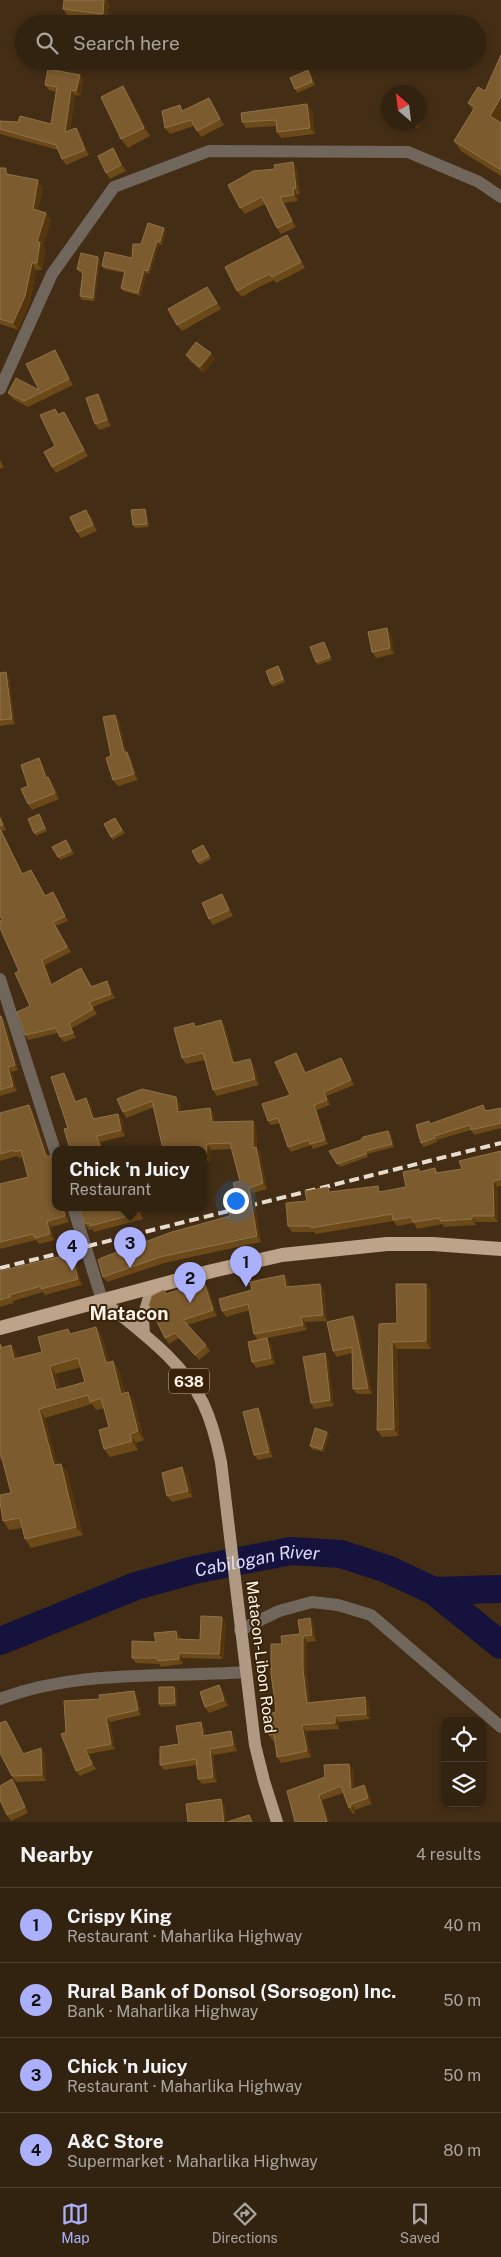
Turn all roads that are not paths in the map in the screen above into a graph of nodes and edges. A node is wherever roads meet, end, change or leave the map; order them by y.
1 (501, 197) edge
2 (0, 389) edge
3 (0, 979) edge
4 (53, 1146) edge
5 (74, 1211) edge
6 (501, 1249) edge
7 (152, 1287) junction
8 (102, 1300) junction
9 (0, 1328) edge
10 (144, 1334) junction
11 (240, 1630) junction
12 (245, 1672) junction
13 (0, 1698) edge
14 (501, 1727) edge
15 (278, 1822) edge

1 - 2 street
3 - 4 street
5 - 8 street
6 - 7 highway
7 - 8 highway
7 - 10 main road
8 - 9 highway
8 - 10 main road, Matacon-Libon Road / 638
10 - 11 main road, Matacon-Libon Road / 638
11 - 12 main road, Matacon-Libon Road / 638
11 - 14 street
12 - 13 street
12 - 15 main road, Matacon-Libon Road / 638

